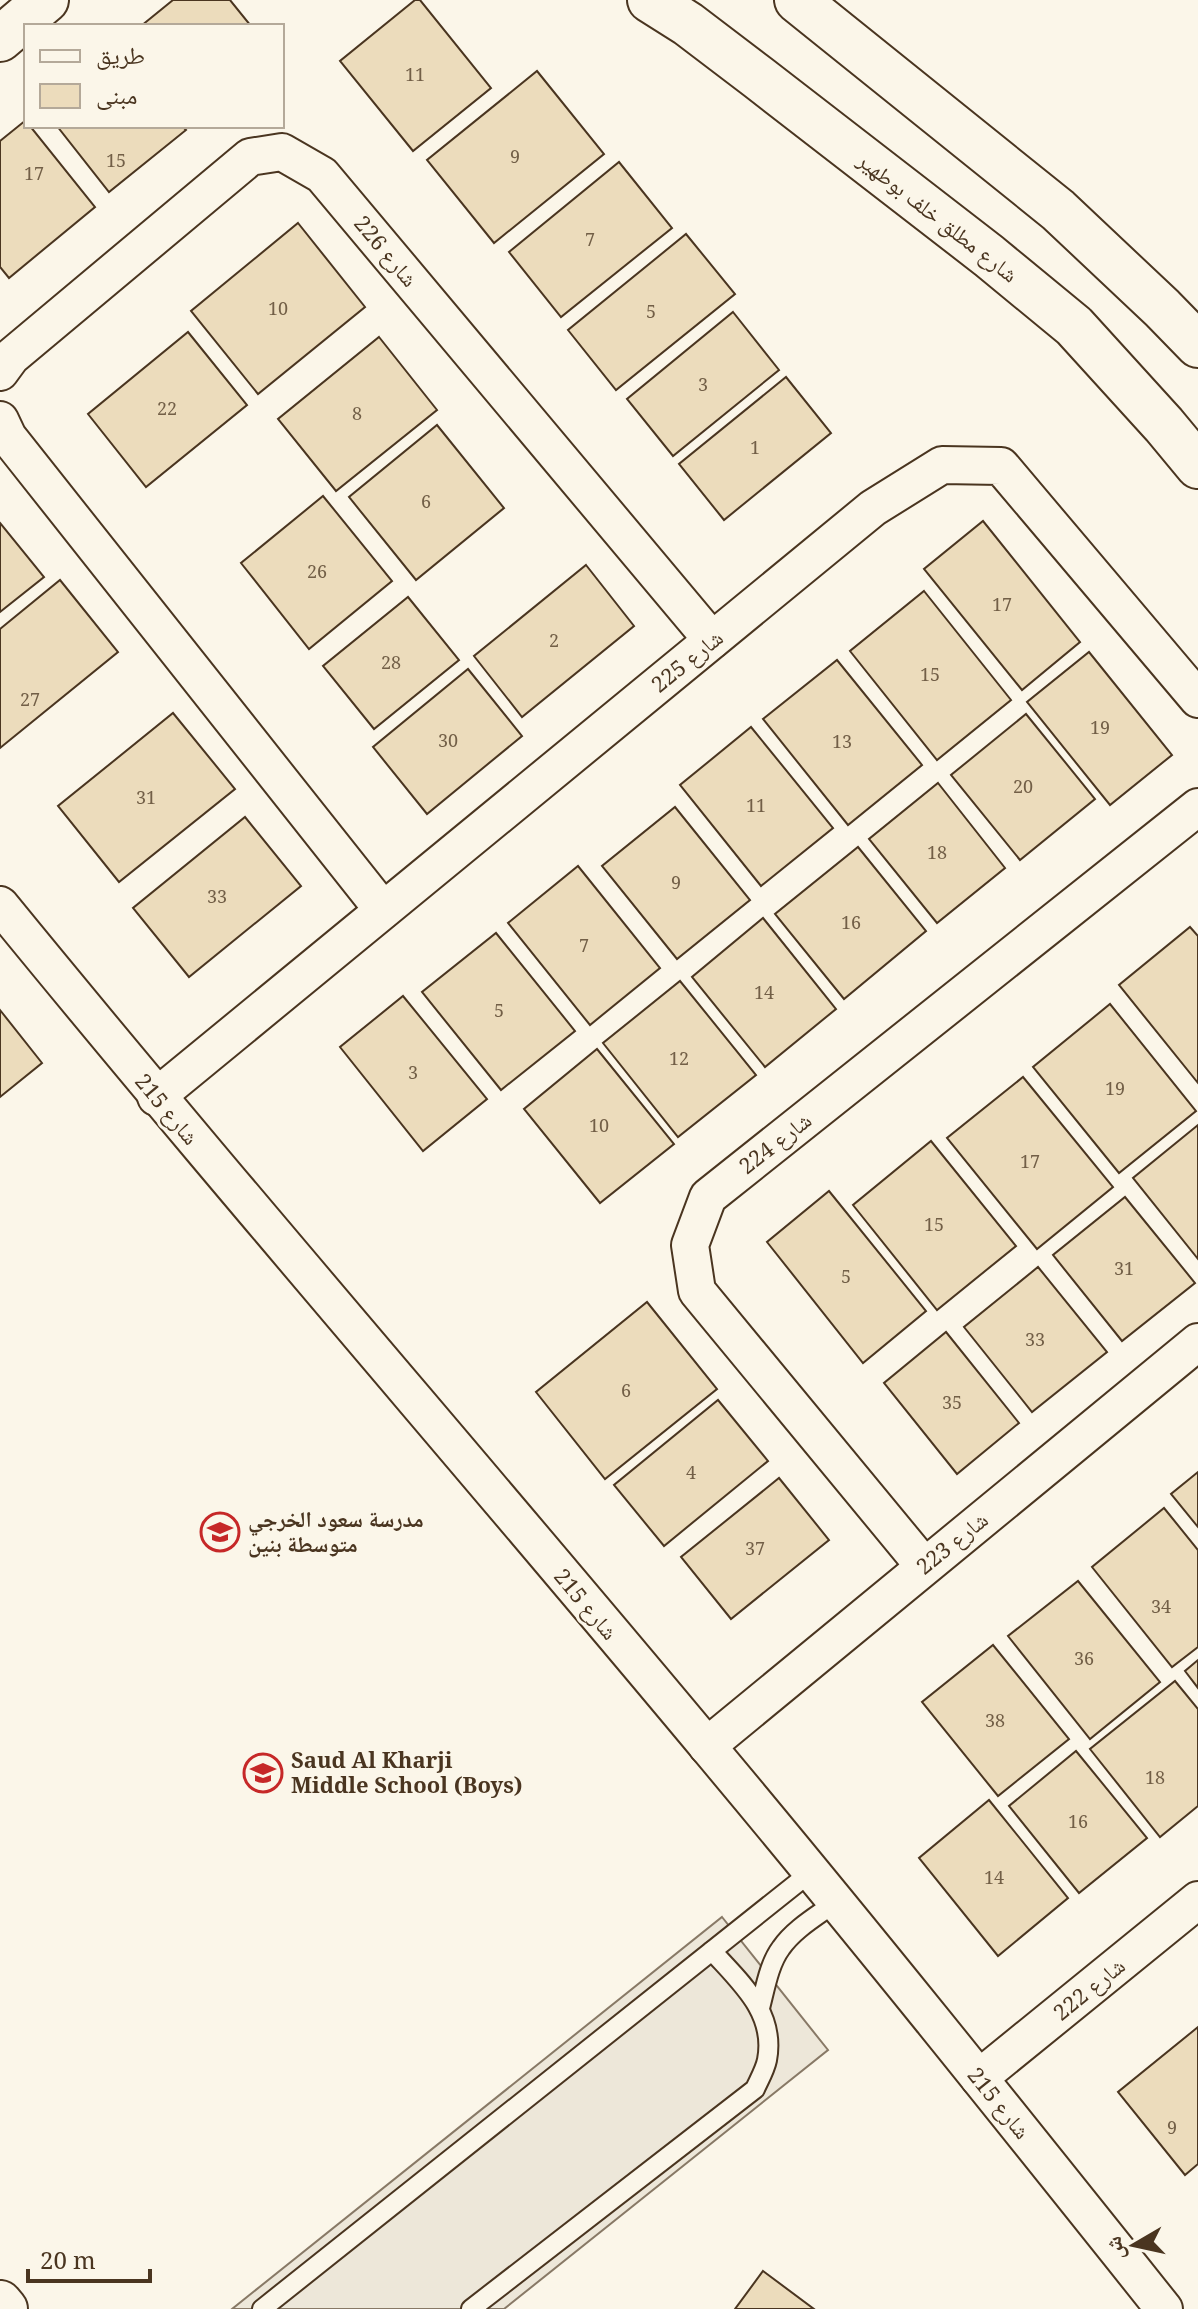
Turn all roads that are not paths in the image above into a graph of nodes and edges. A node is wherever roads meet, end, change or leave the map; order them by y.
1 (46, 0) edge
2 (650, 0) edge
3 (797, 0) edge
4 (0, 39) edge
5 (1198, 345) edge
6 (0, 372) edge
7 (0, 420) edge
8 (1198, 466) edge
9 (712, 640) junction
10 (1198, 699) edge
11 (1198, 807) edge
12 (0, 905) edge
13 (383, 910) junction
14 (156, 1097) junction
15 (1198, 1342) edge
16 (924, 1566) junction
17 (707, 1746) junction
18 (811, 1872) junction
19 (1198, 1901) edge
20 (836, 1902) junction
21 (712, 1951) junction
22 (760, 2008) junction
23 (979, 2078) junction
24 (0, 2303) edge
25 (5, 2309) edge
26 (262, 2309) edge
27 (471, 2309) edge
28 (1164, 2309) edge

1 - 4 main road
2 - 8 main road, شارع مطلق خلف بوطهير
3 - 5 main road
6 - 9 street, شارع 226
7 - 13 street
9 - 10 street, شارع 225
9 - 13 street, شارع 225
11 - 16 street, شارع 224
12 - 14 street, شارع 215
13 - 14 street, شارع 225
14 - 17 street, شارع 215
15 - 16 street, شارع 223
16 - 17 street, شارع 223
17 - 18 street, شارع 215
18 - 20 street, شارع 215
18 - 21 lane
19 - 23 street, شارع 222
20 - 22 lane
20 - 23 street, شارع 215
21 - 22 lane
21 - 26 lane
22 - 27 lane
23 - 28 street, شارع 215
24 - 25 main road

